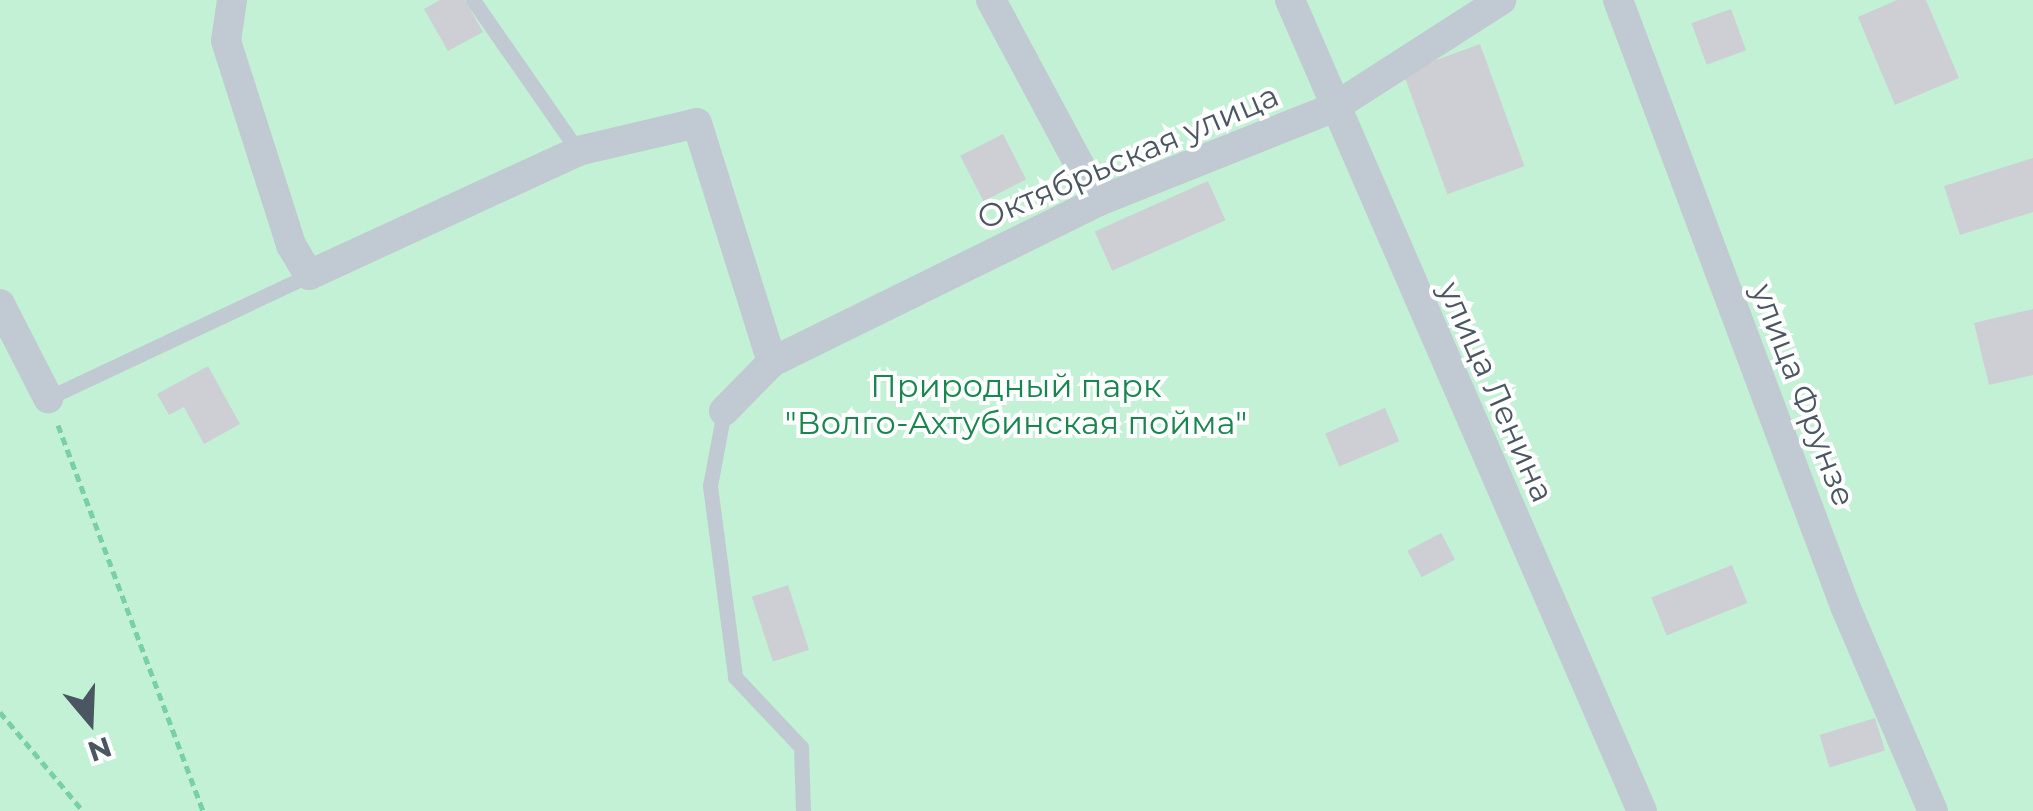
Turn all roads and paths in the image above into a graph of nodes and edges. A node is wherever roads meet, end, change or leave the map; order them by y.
1 (232, 0) edge
2 (473, 0) edge
3 (991, 0) edge
4 (1290, 0) edge
5 (1501, 0) edge
6 (1618, 0) edge
7 (1332, 108) junction
8 (578, 152) junction
9 (1098, 200) junction
10 (309, 275) junction
11 (0, 304) edge
12 (772, 362) junction
13 (48, 398) junction
14 (724, 411) joint
15 (0, 712) edge
16 (83, 811) edge
17 (203, 811) edge
18 (803, 811) edge
19 (1642, 811) edge
20 (1933, 811) edge

1 - 10 street
2 - 8 lane
3 - 9 street
4 - 7 street, улица Ленина
5 - 7 street, Октябрьская улица
6 - 20 street, улица Фрунзе
7 - 9 street, Октябрьская улица
7 - 19 street, улица Ленина
8 - 10 street
8 - 12 street
9 - 12 street, Октябрьская улица
10 - 13 lane
11 - 13 street
12 - 14 street, Октябрьская улица
13 - 17 path
14 - 18 lane
15 - 16 path

